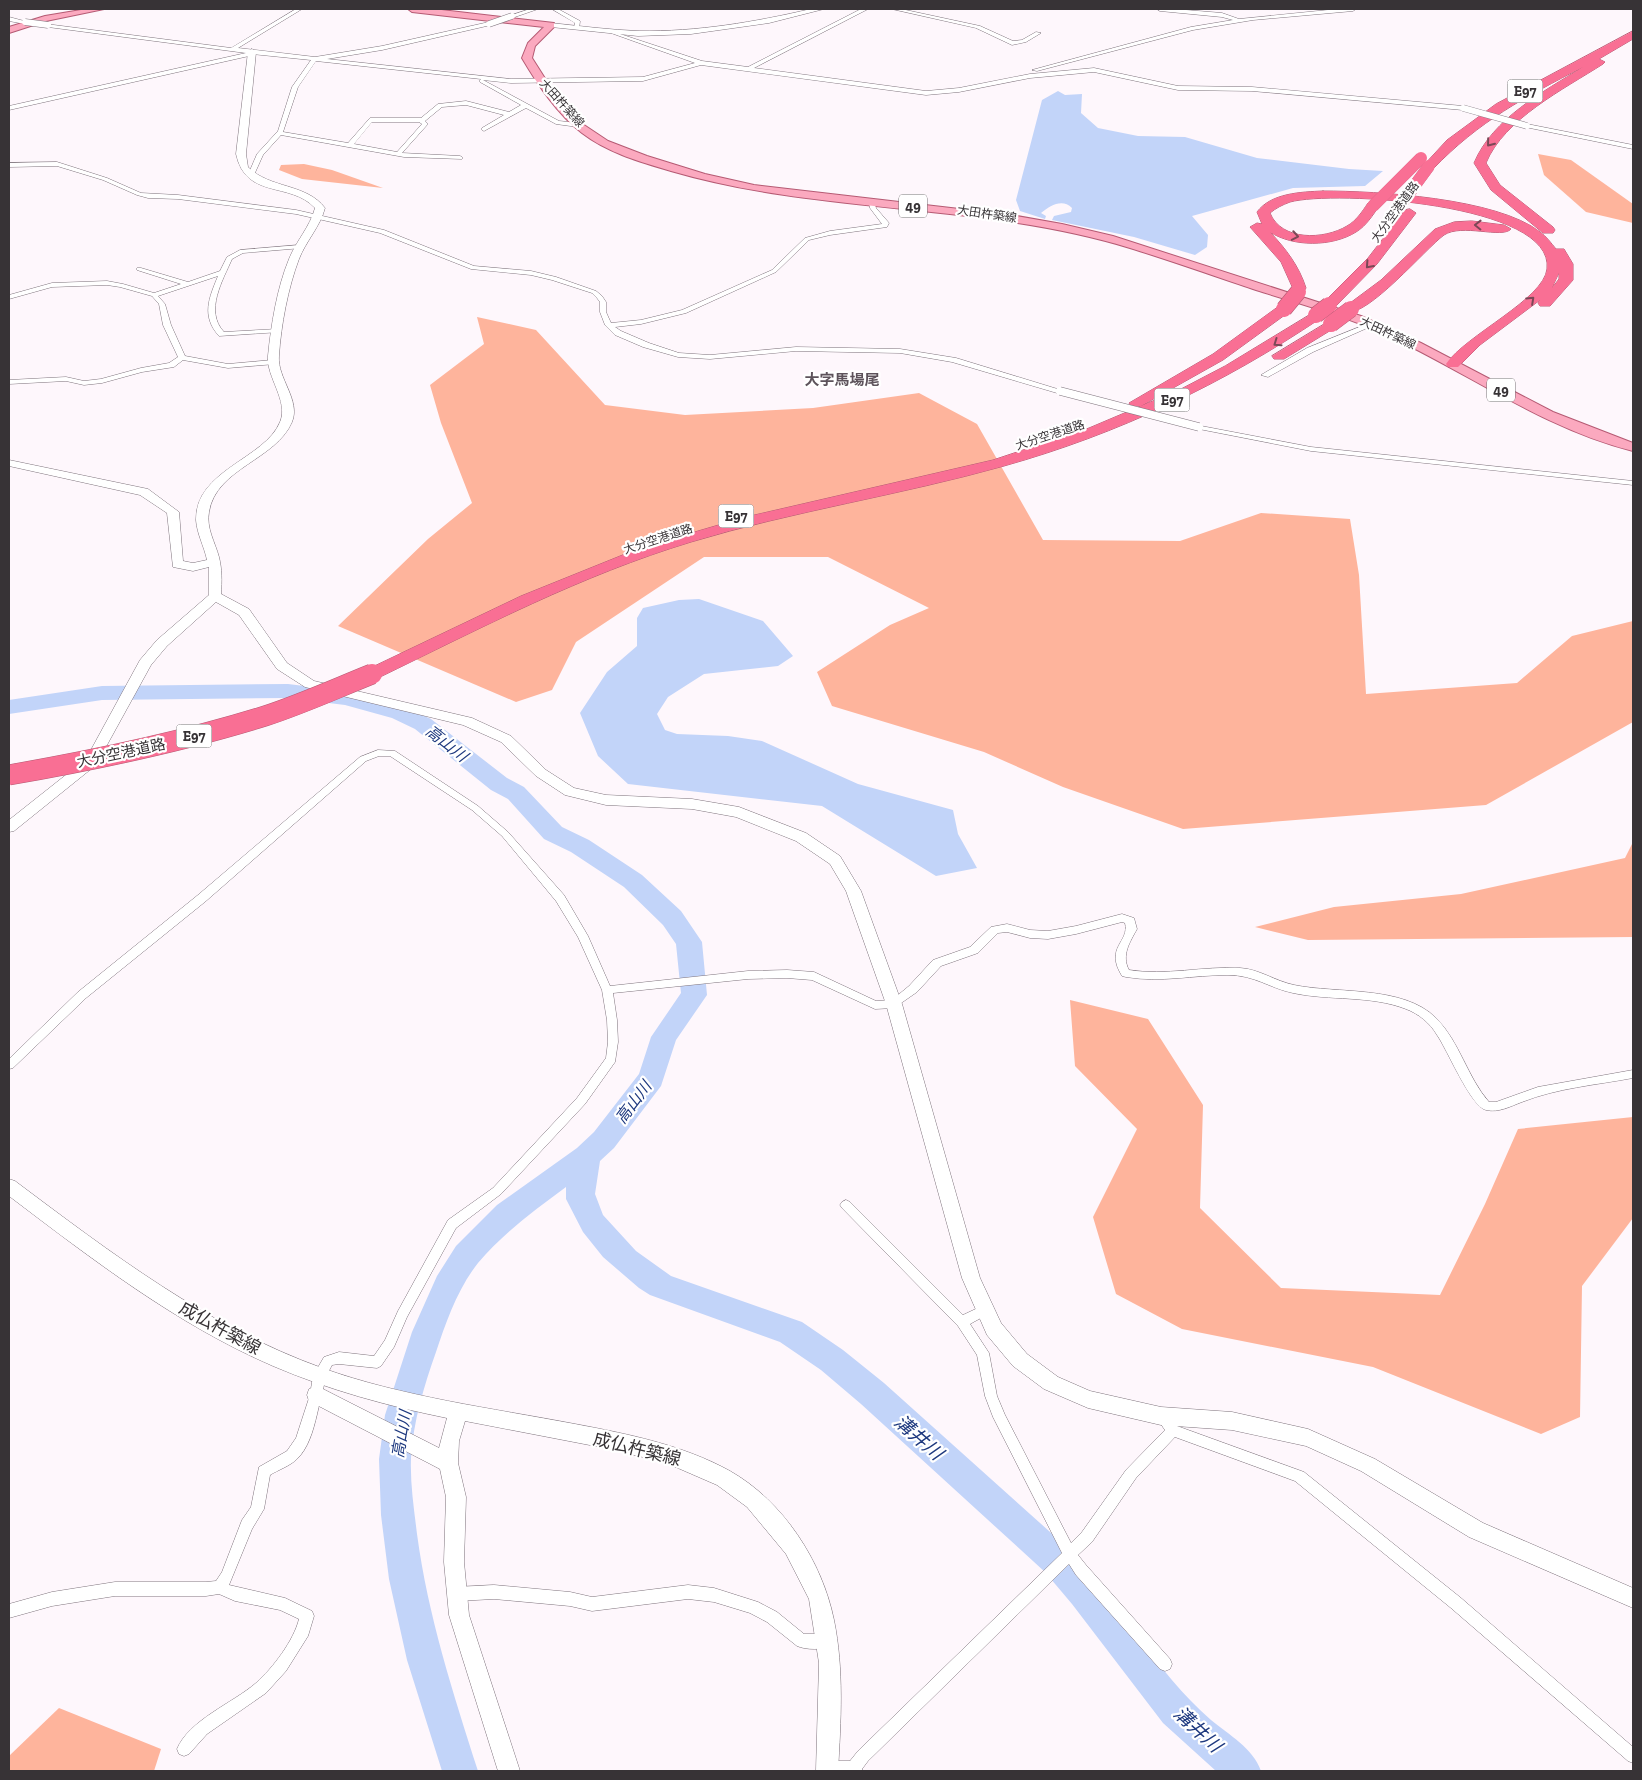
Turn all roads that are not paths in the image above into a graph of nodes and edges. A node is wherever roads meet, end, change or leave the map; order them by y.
1 (100, 9) edge
2 (299, 9) edge
3 (412, 9) edge
4 (535, 9) edge
5 (555, 9) edge
6 (820, 9) edge
7 (865, 9) edge
8 (896, 9) edge
9 (1160, 9) edge
10 (1353, 9) edge
11 (10, 18) edge
12 (1238, 20) junction
13 (551, 25) junction
14 (577, 28) junction
15 (9, 30) edge
16 (613, 32) junction
17 (1038, 33) dead end
18 (1633, 34) edge
19 (1633, 44) edge
20 (233, 49) junction
21 (251, 53) junction
22 (315, 59) junction
23 (1599, 62) junction
24 (701, 64) junction
25 (747, 70) junction
26 (1030, 76) junction
27 (479, 79) junction
28 (540, 81) junction
29 (526, 105) junction
30 (9, 108) edge
31 (508, 114) junction
32 (421, 121) junction
33 (578, 125) junction
34 (484, 130) dead end
35 (279, 134) junction
36 (349, 146) junction
37 (1633, 147) edge
38 (398, 154) junction
39 (460, 158) dead end
40 (1430, 164) junction
41 (9, 165) edge
42 (251, 174) junction
43 (872, 203) junction
44 (318, 218) junction
45 (300, 247) junction
46 (139, 269) dead end
47 (224, 272) junction
48 (1566, 280) junction
49 (1550, 281) junction
50 (188, 284) junction
51 (154, 296) junction
52 (9, 297) edge
53 (1317, 308) junction
54 (1372, 324) junction
55 (608, 325) junction
56 (278, 331) junction
57 (182, 358) junction
58 (272, 362) junction
59 (1453, 364) junction
60 (1265, 375) dead end
61 (9, 382) edge
62 (1119, 412) junction
63 (1633, 447) edge
64 (1015, 458) junction
65 (9, 463) edge
66 (1633, 483) edge
67 (214, 562) junction
68 (215, 596) junction
69 (372, 674) junction
70 (9, 775) edge
71 (9, 827) edge
72 (607, 990) junction
73 (894, 1004) junction
74 (9, 1065) edge
75 (1633, 1074) edge
76 (9, 1186) edge
77 (846, 1205) dead end
78 (984, 1310) junction
79 (962, 1322) junction
80 (320, 1376) junction
81 (316, 1395) junction
82 (449, 1409) junction
83 (1167, 1423) junction
84 (448, 1462) junction
85 (1070, 1553) junction
86 (220, 1587) junction
87 (457, 1594) junction
88 (1633, 1598) edge
89 (9, 1611) edge
90 (827, 1641) junction
91 (1165, 1664) dead end
92 (184, 1749) dead end
93 (1633, 1756) edge
94 (827, 1770) edge
95 (855, 1770) edge
96 (509, 1771) edge

1 - 15 main road
2 - 20 street
3 - 13 main road
4 - 22 street, bridge
5 - 14 street
6 - 16 street
7 - 25 street
8 - 17 street
9 - 12 street
10 - 12 street
11 - 20 street, bridge
12 - 26 street
13 - 14 street
13 - 28 main road, 大田杵築線 / 49
14 - 16 street
16 - 24 street
18 - 40 highway, E97
19 - 23 highway, 大分空港道路 / E97
20 - 21 street
21 - 22 street
21 - 30 street
21 - 42 street
22 - 27 street
22 - 35 street
23 - 40 highway, 大分空港道路 / E97
23 -> 48 highway
24 - 25 street
24 - 28 street
25 - 26 street
26 - 37 street, bridge
27 - 28 street
27 - 29 street
28 - 33 main road, 大田杵築線 / 49
29 - 31 street
29 - 33 street
31 - 32 street
31 - 34 street
32 - 36 street
32 - 38 street
33 - 43 main road, 大田杵築線 / 49
35 - 36 street
35 - 42 street
36 - 38 street
38 - 39 street
49 -> 40 highway, bridge
40 - 53 highway, 大分空港道路 / E97, bridge
40 -> 53 highway, 大分空港道路 / E97
41 - 44 street
42 - 44 street
43 - 54 main road, 大田杵築線 / 49
43 - 55 street
44 - 45 street
44 - 55 street
45 - 47 street
45 - 56 street
46 - 50 street
47 - 50 street
47 - 56 street
48 - 59 highway
48 - 62 highway, bridge
59 -> 49 highway
49 -> 64 highway, bridge
50 - 51 street
51 - 52 street
51 - 57 street
53 - 62 highway, 大分空港道路 / E97
53 -> 64 highway, 大分空港道路 / E97
54 - 59 main road, 大田杵築線 / 49
54 - 60 street
55 - 66 street, bridge
56 - 58 street
57 - 58 street
57 - 61 street
58 - 67 street
59 - 63 main road, 大田杵築線 / 49
62 - 69 highway, 大分空港道路 / E97
64 - 69 highway, 大分空港道路 / E97
65 - 67 street
67 - 68 street
68 - 71 street
68 - 73 street
69 - 70 highway, 大分空港道路 / E97, bridge
72 - 73 street
72 - 74 street
72 - 80 street
73 - 75 street
73 - 78 street
76 - 80 street, 成仏杵築線
77 - 79 street
78 - 79 street
78 - 83 street
79 - 85 street
80 - 81 street
80 - 82 street, 成仏杵築線
81 - 84 street
81 - 86 street
82 - 84 street
82 - 90 street, 成仏杵築線
83 - 85 street
83 - 88 street
83 - 93 street
84 - 87 street
85 - 91 street
85 - 95 street
86 - 89 street
86 - 92 street
87 - 90 street
87 - 96 street
90 - 94 street, 成仏杵築線
94 - 95 street

